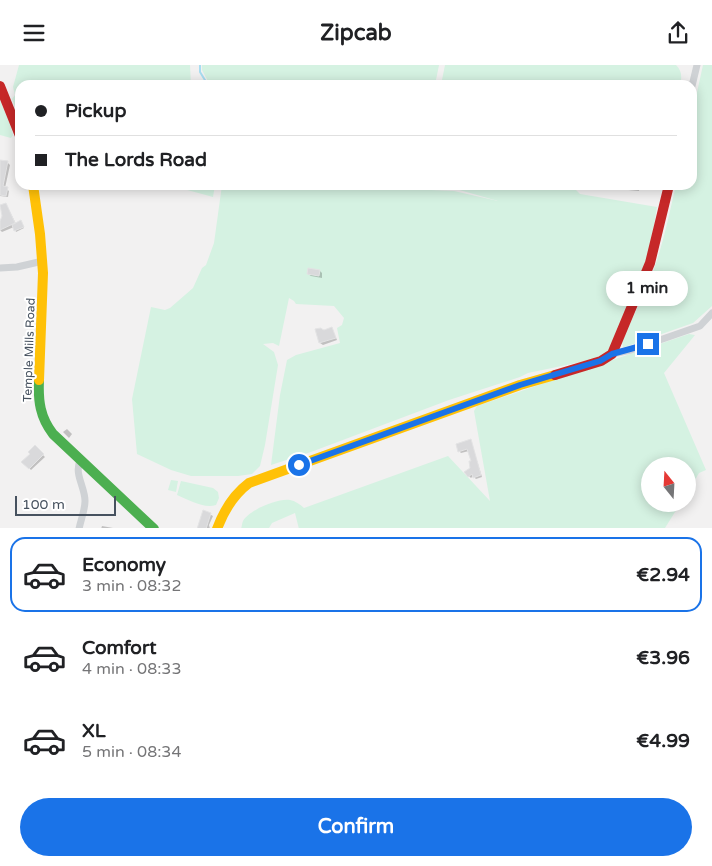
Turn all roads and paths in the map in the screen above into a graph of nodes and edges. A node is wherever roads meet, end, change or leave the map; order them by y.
1 (697, 65) edge
2 (693, 80) edge
3 (0, 86) edge
4 (15, 124) edge
5 (34, 190) edge
6 (668, 190) edge
7 (43, 261) junction
8 (0, 268) edge
9 (712, 313) edge
10 (612, 354) junction
11 (80, 461) junction
12 (79, 528) edge
13 (153, 528) edge
14 (217, 528) edge

1 - 2 street
3 - 4 street
5 - 7 street, Temple Mills Road
6 - 10 street
7 - 8 street
7 - 11 street, Temple Mills Road
9 - 10 street
10 - 14 street
11 - 12 street
11 - 13 street, Temple Mills Road

